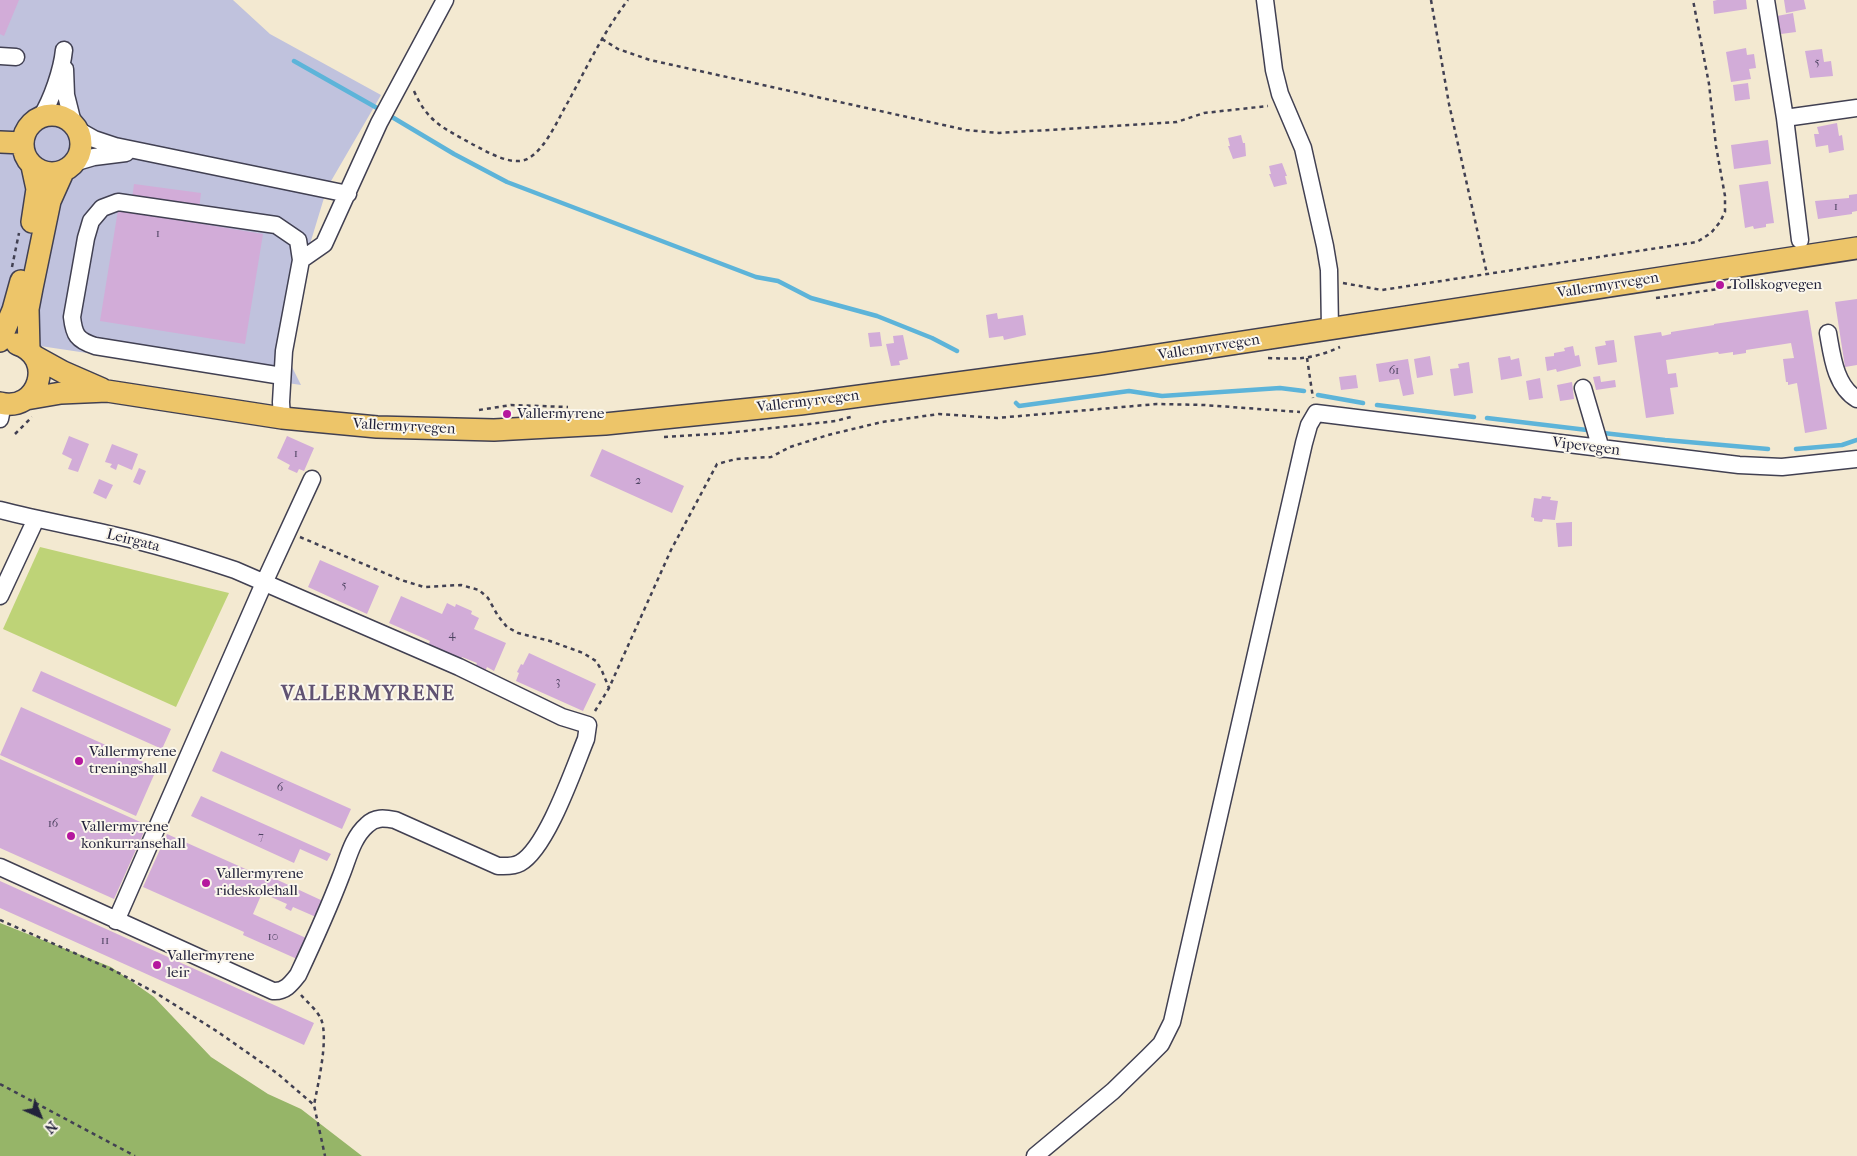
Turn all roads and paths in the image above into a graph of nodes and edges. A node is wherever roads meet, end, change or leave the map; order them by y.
1 (445, 0) edge
2 (628, 0) edge
3 (1265, 0) edge
4 (1432, 0) edge
5 (1693, 0) edge
6 (1766, 0) edge
7 (602, 39) junction
8 (409, 66) junction
9 (1285, 105) junction
10 (1857, 108) edge
11 (42, 117) junction
12 (1785, 118) junction
13 (76, 126) junction
14 (0, 142) edge
15 (23, 143) junction
16 (143, 152) junction
17 (32, 166) junction
18 (70, 167) junction
19 (348, 194) junction
20 (20, 227) dead end
21 (1800, 240) dead end
22 (1857, 248) edge
23 (301, 260) junction
24 (1329, 270) junction
25 (1487, 274) junction
26 (10, 276) dead end
27 (1330, 330) junction
28 (1828, 333) dead end
29 (0, 343) edge
30 (32, 353) junction
31 (1307, 358) dead end
32 (282, 376) junction
33 (1584, 388) dead end
34 (107, 391) junction
35 (26, 399) junction
36 (1857, 399) edge
37 (576, 408) dead end
38 (1, 409) edge
39 (474, 411) dead end
40 (1316, 413) junction
41 (282, 418) junction
42 (1600, 448) junction
43 (1857, 459) edge
44 (312, 480) dead end
45 (0, 510) edge
46 (36, 520) junction
47 (288, 532) junction
48 (264, 583) junction
49 (0, 596) edge
50 (609, 688) junction
51 (588, 724) junction
52 (0, 867) edge
53 (0, 920) edge
54 (116, 921) junction
55 (291, 984) junction
56 (0, 1084) edge
57 (314, 1105) junction
58 (135, 1156) edge
59 (325, 1156) edge
60 (1035, 1156) edge

1 - 8 street
2 - 7 path
3 - 9 street
4 - 25 path
5 - 25 path
6 - 12 street
7 - 8 path
7 - 9 path
8 - 19 street
9 - 24 street
10 - 12 street
11 - 13 main road
11 - 13 street
11 - 15 main road
12 - 21 street
13 - 16 street
13 - 18 main road
14 - 15 main road
15 - 17 main road
16 - 18 street
16 - 19 street
17 - 18 main road
17 - 29 main road
18 - 30 main road
19 - 23 street
20 - 26 path
22 - 27 main road, Vallermyrvegen
23 - 32 street
23 - 32 street
24 - 25 path
24 - 27 street
27 - 41 main road, Vallermyrvegen
28 - 36 street
29 - 30 main road, Vallermyrvegen
30 - 34 main road, Vallermyrvegen
30 - 35 main road
31 - 40 path
32 - 41 street
33 - 42 street
34 - 35 main road, Vallermyrvegen
34 - 41 main road, Vallermyrvegen
35 - 38 main road, Vallermyrvegen
37 - 39 path
40 - 42 street, Vipevegen
40 - 50 path
40 - 60 street
42 - 43 street, Vipevegen
44 - 47 street
45 - 46 street, Leirgata
46 - 48 street, Leirgata
46 - 49 street
47 - 48 street
47 - 50 path
48 - 51 street, Leirgata
48 - 54 street
50 - 51 path
51 - 55 street
52 - 54 street
53 - 57 path
54 - 55 street
55 - 57 path
56 - 58 path
57 - 59 path

